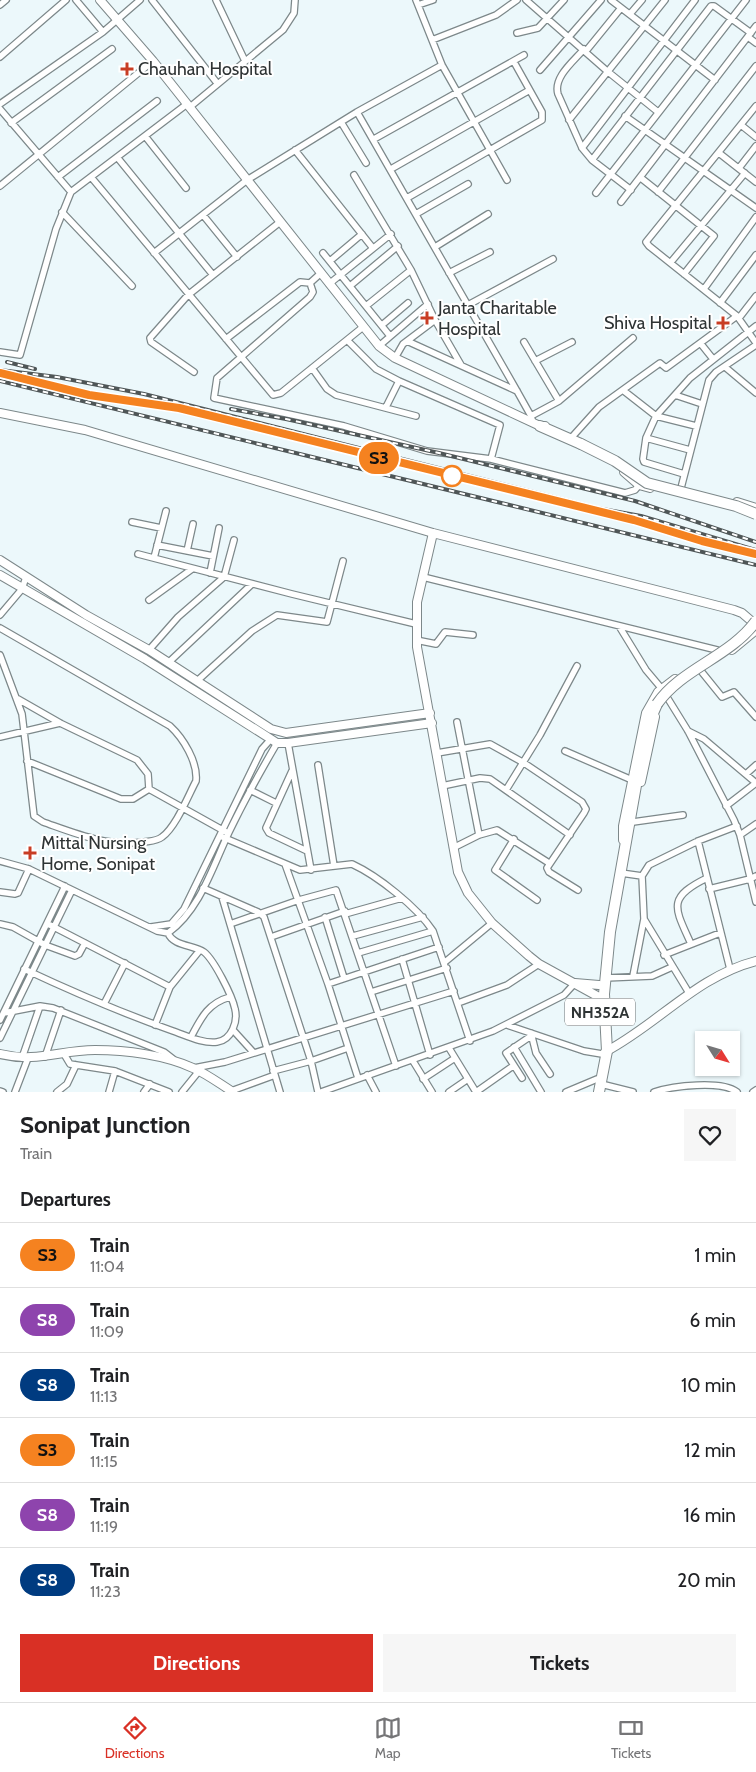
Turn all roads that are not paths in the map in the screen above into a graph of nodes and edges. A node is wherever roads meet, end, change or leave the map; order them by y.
1 (6, 0) edge
2 (66, 0) edge
3 (76, 0) edge
4 (100, 0) edge
5 (106, 0) edge
6 (140, 0) edge
7 (152, 0) edge
8 (216, 0) edge
9 (295, 0) edge
10 (432, 0) edge
11 (517, 0) edge
12 (526, 0) edge
13 (564, 0) edge
14 (601, 0) edge
15 (611, 0) edge
16 (642, 0) edge
17 (665, 0) edge
18 (695, 0) edge
19 (746, 0) edge
20 (417, 3) edge
21 (0, 5) edge
22 (621, 8) junction
23 (630, 14) junction
24 (117, 18) junction
25 (549, 18) junction
26 (731, 19) junction
27 (645, 26) junction
28 (756, 26) edge
29 (103, 32) junction
30 (517, 33) dead end
31 (749, 35) junction
32 (570, 37) junction
33 (432, 40) junction
34 (664, 41) junction
35 (756, 43) edge
36 (112, 49) dead end
37 (585, 50) junction
38 (677, 50) junction
39 (524, 55) dead end
40 (0, 57) edge
41 (153, 61) junction
42 (245, 61) junction
43 (514, 62) junction
44 (442, 64) junction
45 (696, 64) junction
46 (756, 66) edge
47 (540, 70) dead end
48 (606, 71) junction
49 (714, 80) junction
50 (217, 83) junction
51 (629, 87) junction
52 (528, 91) junction
53 (457, 92) junction
54 (640, 97) junction
55 (157, 101) dead end
56 (0, 104) edge
57 (189, 106) junction
58 (756, 106) edge
59 (0, 109) edge
60 (357, 112) junction
61 (658, 112) junction
62 (625, 116) junction
63 (569, 120) junction
64 (474, 121) junction
65 (342, 122) junction
66 (11, 123) junction
67 (741, 125) junction
68 (645, 130) junction
69 (145, 136) junction
70 (756, 138) edge
71 (374, 139) junction
72 (664, 144) junction
73 (756, 146) edge
74 (582, 148) junction
75 (295, 150) junction
76 (490, 150) junction
77 (719, 153) junction
78 (37, 155) junction
79 (117, 157) junction
80 (684, 158) junction
81 (592, 160) junction
82 (366, 163) dead end
83 (739, 168) junction
84 (391, 169) junction
85 (704, 172) junction
86 (745, 173) junction
87 (610, 175) junction
88 (354, 176) dead end
89 (58, 177) junction
90 (91, 177) junction
91 (641, 178) junction
92 (247, 180) junction
93 (507, 180) dead end
94 (756, 182) edge
95 (468, 184) dead end
96 (0, 186) edge
97 (186, 188) dead end
98 (632, 190) junction
99 (730, 190) junction
100 (71, 192) junction
101 (658, 192) junction
102 (596, 193) dead end
103 (407, 198) junction
104 (622, 202) dead end
105 (676, 208) junction
106 (756, 208) edge
107 (62, 212) junction
108 (416, 214) junction
109 (488, 214) dead end
110 (203, 215) junction
111 (756, 217) edge
112 (280, 222) junction
113 (700, 226) junction
114 (179, 234) junction
115 (362, 234) junction
116 (390, 234) junction
117 (398, 246) junction
118 (435, 247) junction
119 (372, 248) junction
120 (490, 252) dead end
121 (323, 253) dead end
122 (154, 254) junction
123 (237, 256) junction
124 (756, 256) edge
125 (553, 259) dead end
126 (330, 261) junction
127 (670, 262) junction
128 (411, 270) junction
129 (449, 272) junction
130 (321, 273) junction
131 (340, 274) junction
132 (684, 274) junction
133 (213, 275) junction
134 (310, 283) junction
135 (329, 284) junction
136 (132, 286) dead end
137 (350, 286) junction
138 (704, 289) junction
139 (188, 295) junction
140 (756, 296) edge
141 (408, 303) dead end
142 (720, 303) junction
143 (428, 304) junction
144 (468, 305) junction
145 (366, 306) junction
146 (738, 317) junction
147 (435, 320) junction
148 (382, 325) junction
149 (756, 326) edge
150 (363, 327) junction
151 (750, 331) junction
152 (390, 336) junction
153 (633, 338) dead end
154 (226, 339) junction
155 (347, 340) junction
156 (407, 341) junction
157 (524, 342) dead end
158 (572, 342) dead end
159 (701, 344) junction
160 (756, 344) edge
161 (379, 346) junction
162 (0, 352) edge
163 (241, 356) junction
164 (395, 358) junction
165 (713, 359) junction
166 (535, 361) junction
167 (462, 365) junction
168 (725, 367) junction
169 (312, 368) junction
170 (194, 372) dead end
171 (399, 381) junction
172 (517, 391) junction
173 (624, 391) junction
174 (756, 393) edge
175 (675, 395) junction
176 (559, 401) junction
177 (702, 404) junction
178 (386, 407) junction
179 (0, 413) edge
180 (416, 416) dead end
181 (656, 416) junction
182 (535, 422) junction
183 (696, 426) junction
184 (572, 437) junction
185 (646, 438) junction
186 (690, 450) junction
187 (491, 459) junction
188 (684, 474) junction
189 (642, 482) junction
190 (681, 488) junction
191 (756, 508) edge
192 (166, 510) dead end
193 (756, 514) edge
194 (756, 519) edge
195 (132, 522) dead end
196 (193, 524) dead end
197 (161, 528) junction
198 (219, 528) dead end
199 (433, 533) junction
200 (234, 540) dead end
201 (157, 545) junction
202 (187, 551) junction
203 (138, 554) dead end
204 (212, 556) junction
205 (154, 558) junction
206 (0, 560) edge
207 (343, 560) dead end
208 (192, 569) junction
209 (210, 573) junction
210 (0, 575) edge
211 (224, 577) junction
212 (423, 577) junction
213 (26, 578) junction
214 (252, 584) junction
215 (22, 589) junction
216 (150, 600) dead end
217 (332, 603) junction
218 (0, 615) edge
219 (754, 622) edge
220 (416, 624) junction
221 (619, 626) junction
222 (0, 628) edge
223 (756, 630) edge
224 (473, 635) dead end
225 (416, 640) junction
226 (149, 650) junction
227 (717, 650) junction
228 (0, 655) edge
229 (168, 662) junction
230 (576, 666) dead end
231 (701, 671) junction
232 (197, 681) junction
233 (662, 689) junction
234 (668, 697) junction
235 (18, 699) junction
236 (430, 713) junction
237 (756, 717) edge
238 (457, 722) dead end
239 (60, 723) junction
240 (432, 723) junction
241 (25, 730) junction
242 (688, 731) junction
243 (0, 737) edge
244 (273, 742) junction
245 (288, 744) junction
246 (462, 748) junction
247 (565, 751) dead end
248 (436, 753) junction
249 (27, 761) junction
250 (524, 763) junction
251 (318, 765) dead end
252 (756, 765) edge
253 (292, 771) junction
254 (746, 774) junction
255 (469, 779) junction
256 (632, 780) junction
257 (442, 786) junction
258 (150, 789) junction
259 (250, 790) junction
260 (506, 790) junction
261 (276, 804) junction
262 (726, 806) junction
263 (182, 807) junction
264 (683, 815) dead end
265 (633, 822) junction
266 (756, 824) edge
267 (736, 826) junction
268 (225, 835) junction
269 (479, 835) junction
270 (570, 835) junction
271 (740, 835) junction
272 (514, 839) junction
273 (698, 841) junction
274 (626, 844) junction
275 (453, 848) junction
276 (307, 851) junction
277 (0, 861) edge
278 (549, 863) junction
279 (285, 864) junction
280 (334, 866) junction
281 (29, 869) junction
282 (311, 870) junction
283 (621, 873) junction
284 (642, 876) junction
285 (756, 876) edge
286 (707, 878) junction
287 (750, 880) junction
288 (65, 886) junction
289 (203, 888) junction
290 (709, 889) junction
291 (72, 890) junction
292 (578, 890) dead end
293 (0, 892) edge
294 (222, 897) junction
295 (402, 898) junction
296 (299, 900) junction
297 (538, 900) dead end
298 (756, 902) edge
299 (345, 913) junction
300 (262, 914) junction
301 (325, 917) junction
302 (423, 917) junction
303 (644, 919) junction
304 (492, 923) junction
305 (47, 924) junction
306 (230, 924) junction
307 (307, 924) junction
308 (0, 925) edge
309 (53, 927) junction
310 (151, 927) junction
311 (433, 931) junction
312 (168, 933) junction
313 (720, 933) junction
314 (352, 936) junction
315 (270, 937) junction
316 (38, 941) junction
317 (85, 943) junction
318 (690, 944) junction
319 (44, 945) junction
320 (439, 947) junction
321 (200, 950) junction
322 (358, 953) junction
323 (664, 955) junction
324 (402, 959) junction
325 (756, 961) edge
326 (125, 963) junction
327 (539, 964) junction
328 (446, 965) junction
329 (672, 966) junction
330 (24, 969) junction
331 (730, 969) junction
332 (31, 972) junction
333 (365, 972) junction
334 (633, 976) junction
335 (344, 978) junction
336 (408, 980) junction
337 (575, 983) junction
338 (328, 984) junction
339 (170, 987) junction
340 (601, 989) junction
341 (454, 991) junction
342 (371, 992) junction
343 (689, 993) junction
344 (230, 997) junction
345 (416, 1002) junction
346 (458, 1003) junction
347 (104, 1004) junction
348 (40, 1006) junction
349 (61, 1010) junction
350 (13, 1011) junction
351 (4, 1012) junction
352 (378, 1014) junction
353 (0, 1020) edge
354 (155, 1025) junction
355 (341, 1025) junction
356 (507, 1025) junction
357 (233, 1030) junction
358 (531, 1035) junction
359 (191, 1037) junction
360 (303, 1037) junction
361 (0, 1038) edge
362 (470, 1041) junction
363 (514, 1047) junction
364 (267, 1048) junction
365 (348, 1048) junction
366 (450, 1048) junction
367 (253, 1052) junction
368 (604, 1052) junction
369 (0, 1054) edge
370 (64, 1054) junction
371 (430, 1055) junction
372 (44, 1057) junction
373 (25, 1058) junction
374 (455, 1058) junction
375 (413, 1061) junction
376 (176, 1062) junction
377 (311, 1062) junction
378 (76, 1065) junction
379 (396, 1066) junction
380 (513, 1066) junction
381 (197, 1070) junction
382 (115, 1071) junction
383 (274, 1073) junction
384 (550, 1074) dead end
385 (367, 1075) junction
386 (358, 1078) junction
387 (522, 1078) dead end
388 (423, 1079) junction
389 (468, 1079) junction
390 (150, 1084) junction
391 (598, 1087) edge
392 (232, 1091) edge
393 (14, 1092) edge
394 (57, 1092) edge
395 (109, 1092) edge
396 (144, 1092) edge
397 (169, 1092) edge
398 (182, 1092) edge
399 (280, 1092) edge
400 (319, 1092) edge
401 (376, 1092) edge
402 (432, 1092) edge
403 (449, 1092) edge
404 (476, 1092) edge
405 (541, 1092) edge
406 (567, 1092) edge
407 (633, 1092) edge
408 (654, 1092) edge
409 (737, 1092) edge

1 - 21 street
2 - 40 street
3 - 29 street
4 - 24 street
5 - 24 street
6 - 24 street
7 - 50 street
8 - 42 street
9 - 42 street
10 - 20 street
11 - 33 street
12 - 25 street
13 - 25 street
14 - 32 street
15 - 22 street
16 - 23 street
17 - 27 street
18 - 34 street
19 - 26 street
20 - 33 street
22 - 23 street
22 - 37 street
23 - 27 street
24 - 29 street
24 - 41 street
25 - 30 street
25 - 32 street
26 - 31 street
26 - 38 street
26 - 45 street
27 - 34 street
27 - 48 street
28 - 31 street
29 - 56 street
31 - 35 street
31 - 49 street
32 - 37 street
32 - 47 street
33 - 44 street
34 - 38 street
34 - 51 street
36 - 66 street
37 - 48 street
37 - 63 street
38 - 45 street
38 - 54 street
39 - 43 street
41 - 57 street
41 - 78 street
42 - 50 street
43 - 52 street
43 - 53 street
44 - 53 street
44 - 60 street
45 - 49 street
45 - 61 street
46 - 80 street
48 - 51 street
48 - 63 street
49 - 72 street
50 - 57 street
51 - 54 street
51 - 74 street
52 - 64 street
52 - 76 street
53 - 64 street
53 - 71 street
54 - 61 street
54 - 62 street
55 - 89 street
57 - 69 street
57 - 92 street
58 - 67 street
59 - 66 street
60 - 65 street
60 - 71 street
61 - 68 street
62 - 68 street
62 - 81 street
63 - 74 street
64 - 76 street
64 - 84 street
65 - 75 street
65 - 82 street
66 - 78 street
67 - 70 street
67 - 77 street
68 - 72 street
68 - 87 street
69 - 79 street
69 - 97 street
71 - 84 street
72 - 80 street
72 - 91 street
73 - 83 street
74 - 81 street
75 - 92 street
75 - 115 street
76 - 93 street
76 - 103 street
77 - 83 street
77 - 85 street
78 - 89 street
78 - 96 street
79 - 90 street
79 - 114 street
80 - 85 street
80 - 101 street
81 - 87 street
83 - 86 street
84 - 103 street
85 - 99 street
85 - 105 street
86 - 94 street
86 - 99 street
87 - 98 street
87 - 102 street
88 - 116 street
89 - 100 street
90 - 100 street
90 - 122 street
91 - 98 street
91 - 101 street
92 - 110 street
92 - 112 street
95 - 108 street
98 - 104 street
99 - 106 street
99 - 113 street
100 - 107 street
101 - 105 street
103 - 108 street
105 - 113 street
105 - 127 street
107 - 136 street
107 - 162 street
108 - 118 street
109 - 118 street
110 - 114 street
110 - 123 street
111 - 138 street
112 - 123 street
112 - 130 street
113 - 127 street
113 - 132 street
114 - 122 street
114 - 133 street
115 - 119 street
115 - 126 street
116 - 117 street
116 - 119 street
117 - 128 street
117 - 137 street
118 - 129 street
119 - 131 street
120 - 129 street
121 - 126 street
122 - 139 street
123 - 133 street
124 - 142 street
125 - 144 street
126 - 131 street
127 - 132 street
128 - 143 street
128 - 145 street
129 - 144 street
130 - 134 street
130 - 135 street
131 - 135 street
131 - 137 street
132 - 138 street
133 - 139 street
134 - 154 street
134 - 163 street
135 - 150 street
137 - 145 street
138 - 142 street
139 - 154 street
139 - 170 street
140 - 146 street
141 - 148 street
142 - 146 street
143 - 147 street
143 - 152 street
144 - 172 street
145 - 148 street
146 - 151 street
146 - 159 street
147 - 156 street
147 - 167 street
148 - 152 street
149 - 151 street
150 - 155 street
150 - 161 street
151 - 160 street
151 - 165 street
152 - 161 street
153 - 176 street
154 - 163 street
155 - 169 street
155 - 171 street
156 - 164 street
156 - 167 street
157 - 166 street
158 - 166 street
159 - 165 street
159 - 173 street
160 - 168 street
161 - 164 street
163 - 169 street
163 - 187 street
164 - 182 street
165 - 175 street
166 - 176 street
167 - 172 street
168 - 174 street
168 - 177 street
169 - 178 street
171 - 178 street
171 - 187 street
172 - 182 street
173 - 181 street
173 - 184 street
175 - 177 street
175 - 181 street
176 - 182 street
177 - 183 street
178 - 180 street
179 - 199 street
181 - 183 street
181 - 185 street
182 - 184 street
182 - 189 street
182 - 193 highway, bridge
183 - 186 street
184 - 189 street
185 - 186 street
185 - 188 street
186 - 188 street
187 - 189 street
188 - 190 street
189 - 190 street
189 - 194 street
190 - 191 street
192 - 197 street
195 - 197 street
196 - 202 street
197 - 201 street
198 - 204 street
199 - 212 street
199 - 219 street
200 - 211 street
201 - 202 street
201 - 205 street
202 - 204 street
203 - 205 street
204 - 209 street
205 - 208 street
206 - 213 street
207 - 217 street
208 - 209 street
208 - 216 street
209 - 211 street
210 - 215 street
211 - 214 street
211 - 226 street
212 - 220 street
212 - 221 street
213 - 215 street
213 - 226 street
214 - 217 street
214 - 229 street
215 - 218 street
215 - 244 street
217 - 220 street
217 - 232 street
219 - 227 street
219 - 274 highway, NH352A, bridge
220 - 225 street
221 - 227 street
221 - 233 street
222 - 263 street
223 - 231 street
224 - 225 street
225 - 236 street
226 - 229 street
227 - 233 street
228 - 235 street
229 - 232 street
230 - 250 street
231 - 234 street
231 - 237 street
232 - 236 street
233 - 234 street
233 - 256 street
234 - 242 street
234 - 265 street
235 - 239 street
235 - 241 street
236 - 240 street
238 - 246 street
239 - 241 street
239 - 258 street
240 - 245 street
240 - 248 street
241 - 243 street
241 - 249 street
242 - 254 street
242 - 262 street
244 - 245 street
244 - 259 street
244 - 268 street
245 - 253 street
246 - 248 street
246 - 250 street
246 - 255 street
247 - 256 street
248 - 257 street
249 - 258 street
249 - 263 street
250 - 260 street
250 - 270 street
251 - 280 street
252 - 254 street
253 - 261 street
253 - 276 street
254 - 262 street
255 - 257 street
255 - 260 street
255 - 269 street
256 - 274 street
257 - 275 street
258 - 263 street
259 - 261 street
259 - 268 street
260 - 270 street
261 - 276 street
262 - 267 street
263 - 268 street
264 - 265 street
265 - 274 street
266 - 271 street
267 - 271 street
267 - 273 street
268 - 279 street
268 - 289 street
268 - 310 street
269 - 272 street
269 - 275 street
270 - 278 street
271 - 287 street
272 - 278 street
272 - 297 street
273 - 284 street
273 - 286 street
274 - 283 highway, NH352A
275 - 304 street
276 - 282 street
277 - 281 street
278 - 292 street
279 - 282 street
279 - 296 street
280 - 282 street
280 - 295 street
281 - 288 street
281 - 293 street
283 - 284 street
283 - 340 highway, NH352A
284 - 303 street
285 - 287 street
286 - 290 street
286 - 318 street
287 - 290 street
287 - 298 street
288 - 291 street
288 - 305 street
289 - 294 street
289 - 312 street
290 - 313 street
291 - 309 street
291 - 310 street
294 - 300 street
294 - 306 street
295 - 299 street
295 - 302 street
296 - 299 street
296 - 300 street
296 - 307 street
299 - 301 street
299 - 314 street
300 - 306 street
300 - 315 street
301 - 307 street
301 - 335 street
302 - 311 street
302 - 314 street
303 - 323 street
303 - 334 street
304 - 327 street
304 - 328 street
305 - 309 street
305 - 316 street
306 - 364 street
307 - 315 street
307 - 338 street
308 - 316 street
309 - 317 street
309 - 319 street
310 - 312 street
311 - 320 street
311 - 322 street
312 - 321 street
313 - 318 street
313 - 331 street
314 - 322 street
315 - 360 street
316 - 319 street
316 - 330 street
317 - 319 street
317 - 326 street
318 - 323 street
319 - 332 street
320 - 324 street
320 - 328 street
321 - 339 street
321 - 344 street
322 - 333 street
323 - 329 street
324 - 333 street
324 - 336 street
325 - 331 street
326 - 339 street
326 - 347 street
327 - 337 street
327 - 346 street
328 - 336 street
328 - 341 street
329 - 334 street
329 - 343 street
330 - 332 street
330 - 351 street
331 - 343 street
332 - 347 street
332 - 350 street
333 - 335 street
333 - 342 street
334 - 340 street
335 - 338 street
336 - 342 street
336 - 345 street
337 - 340 street
337 - 340 street
337 - 356 street
338 - 355 street
339 - 354 street
340 - 368 highway, NH352A
341 - 345 street
341 - 346 street
342 - 352 street
343 - 368 street
344 - 357 street
344 - 359 street
345 - 352 street
345 - 371 street
346 - 362 street
347 - 354 street
348 - 349 street
348 - 350 street
348 - 373 street
349 - 372 street
349 - 376 street
350 - 351 street
350 - 361 street
351 - 353 street
352 - 355 street
352 - 379 street
354 - 359 street
355 - 360 street
355 - 365 street
356 - 358 street
356 - 362 street
357 - 359 street
357 - 367 street
358 - 363 street
358 - 368 street
358 - 384 street
360 - 364 street
360 - 377 street
362 - 366 street
363 - 380 street
363 - 405 street
364 - 367 street
364 - 383 street
365 - 377 street
365 - 386 street
366 - 371 street
366 - 374 street
367 - 381 street
368 - 391 highway, NH352A
369 - 373 street
370 - 372 street
370 - 376 street
370 - 378 street
371 - 375 street
372 - 373 street
373 - 393 street
374 - 388 street
374 - 389 street
375 - 379 street
375 - 388 street
376 - 381 street
377 - 383 street
377 - 400 street
378 - 382 street
378 - 394 street
379 - 385 street
380 - 387 street
380 - 404 street
381 - 392 street
381 - 398 street
382 - 390 street
382 - 395 street
383 - 392 street
383 - 399 street
385 - 386 street
385 - 401 street
386 - 400 street
388 - 402 street
389 - 403 street
389 - 404 street
390 - 396 street
390 - 397 street
391 - 406 street
391 - 407 street
408 - 409 street

